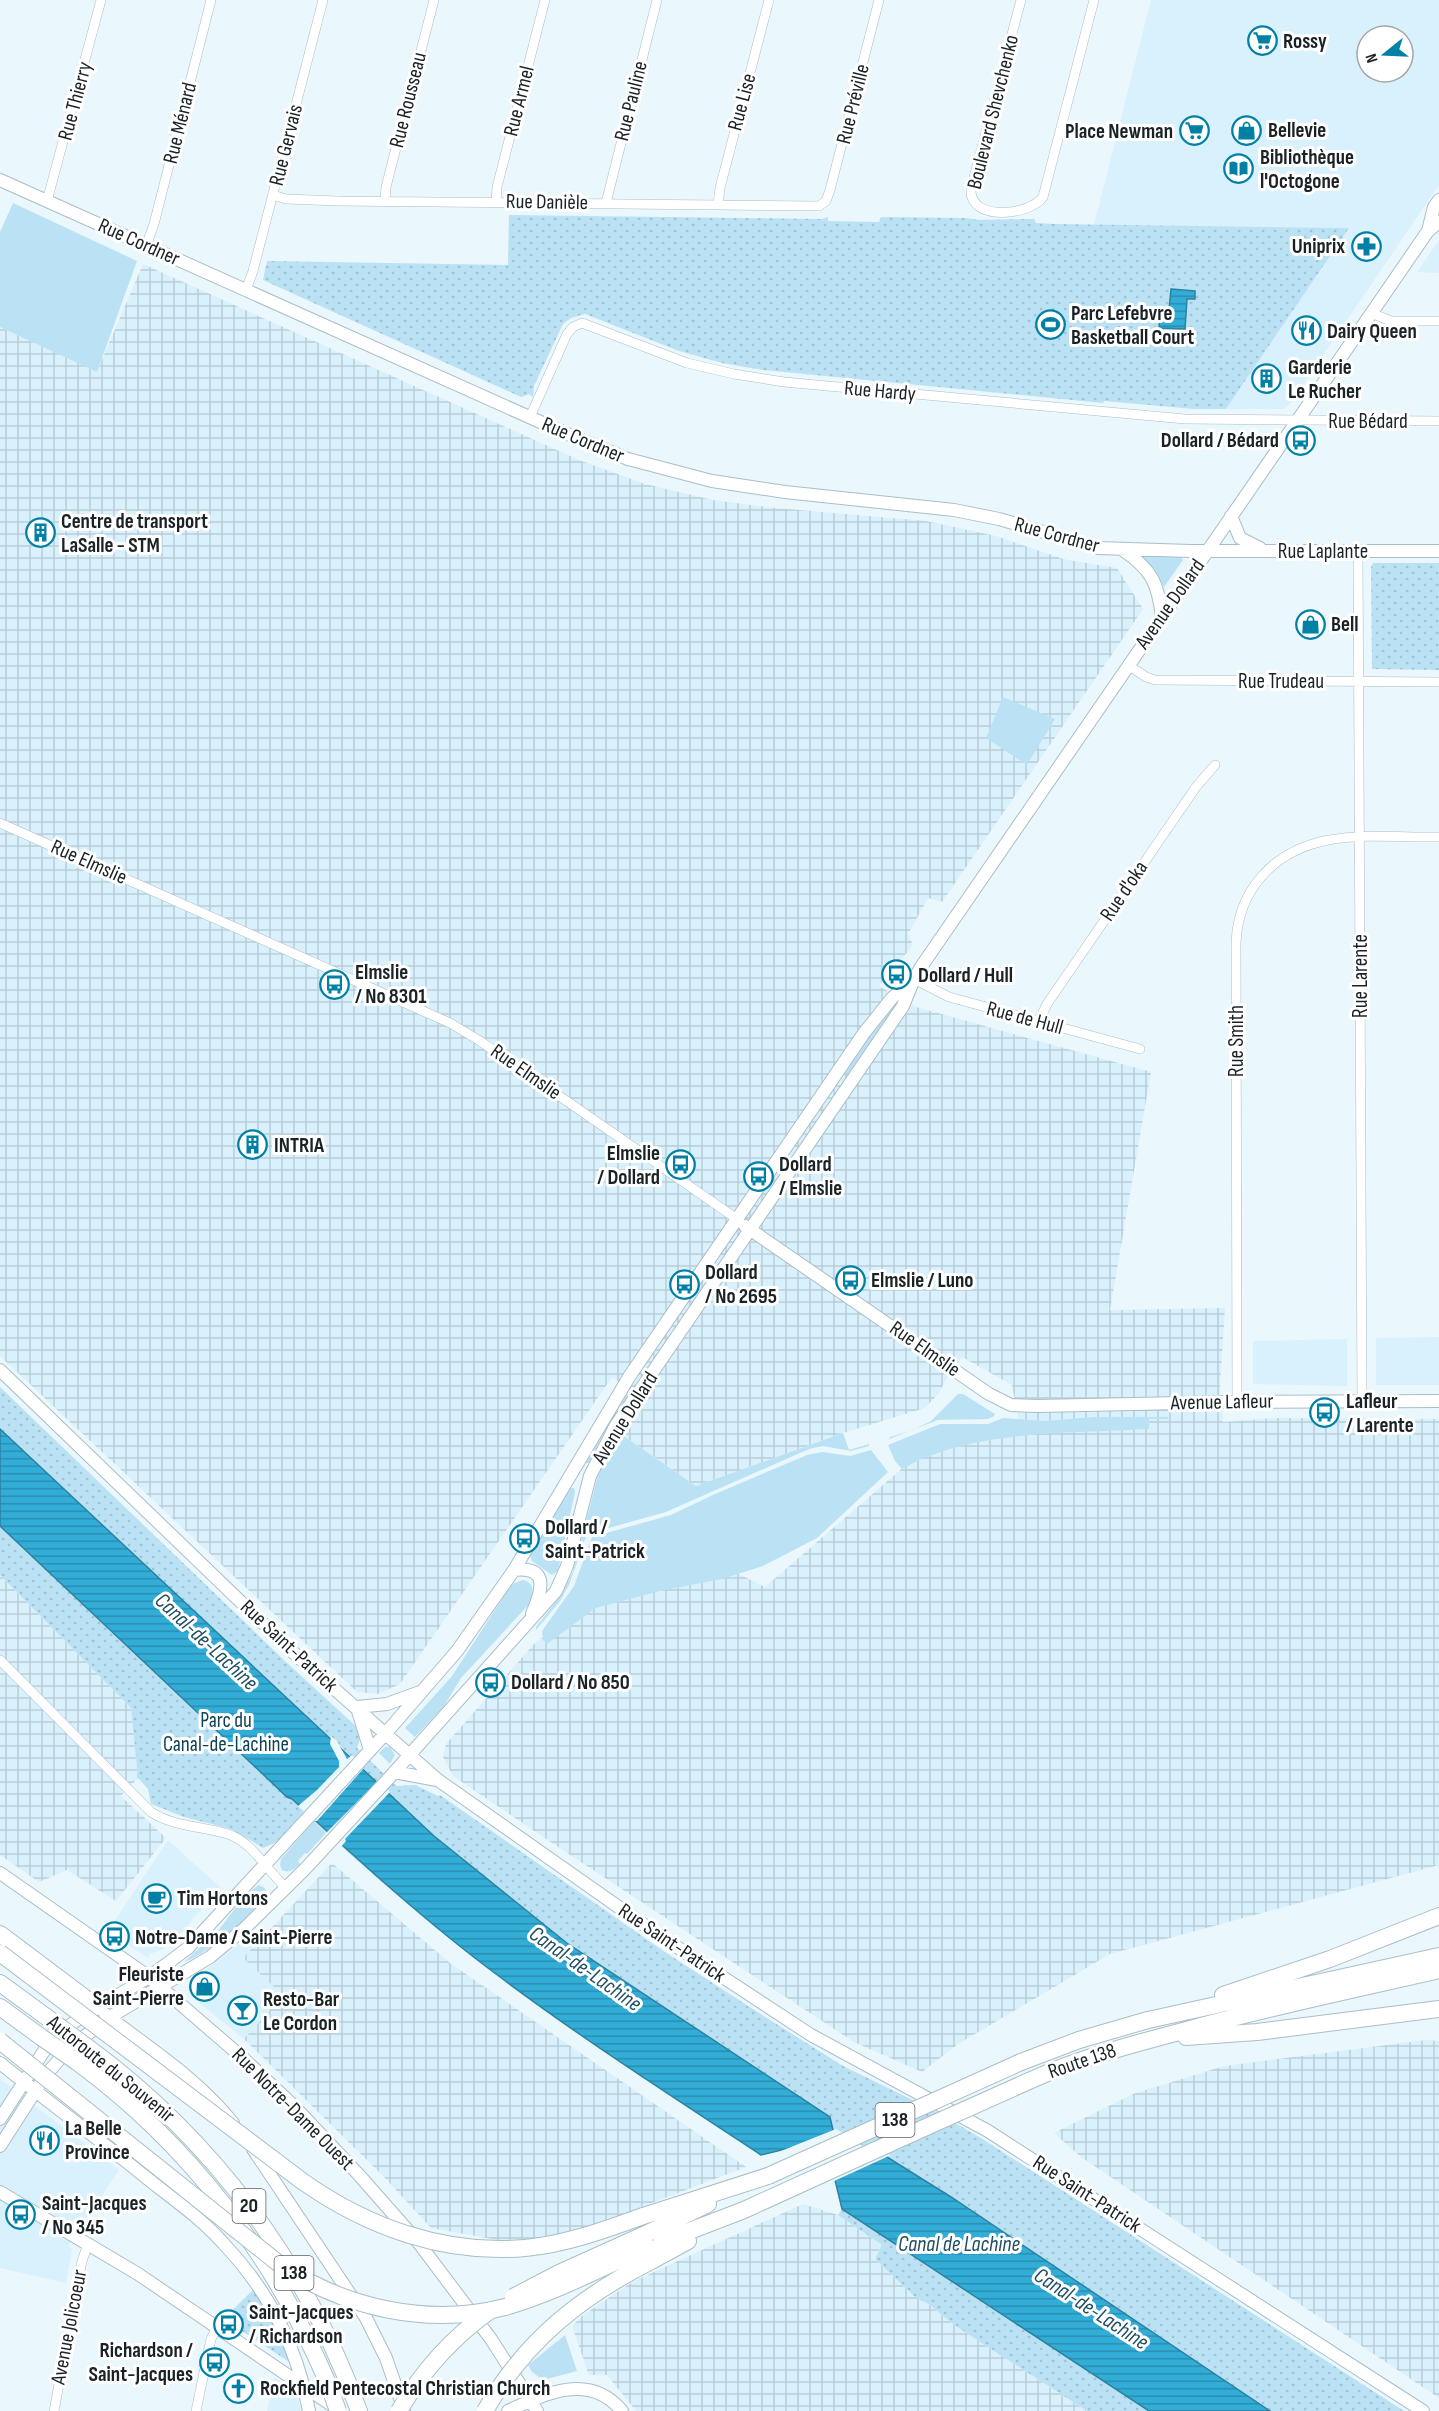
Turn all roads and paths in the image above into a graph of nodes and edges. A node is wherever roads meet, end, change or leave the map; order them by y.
1 (101, 0) edge
2 (211, 0) edge
3 (323, 0) edge
4 (434, 0) edge
5 (545, 0) edge
6 (657, 0) edge
7 (769, 0) edge
8 (879, 0) edge
9 (1021, 0) edge
10 (1094, 0) edge
11 (0, 180) edge
12 (273, 195) junction
13 (1439, 200) edge
14 (47, 201) junction
15 (385, 201) junction
16 (496, 202) junction
17 (606, 203) junction
18 (718, 205) junction
19 (822, 205) joint
20 (1439, 222) edge
21 (1428, 231) junction
22 (146, 246) junction
23 (246, 290) junction
24 (1371, 313) junction
25 (1439, 321) edge
26 (530, 417) junction
27 (1296, 421) junction
28 (1439, 421) edge
29 (1231, 516) junction
30 (1123, 550) junction
31 (1264, 550) junction
32 (1207, 551) junction
33 (1358, 551) junction
34 (1439, 551) edge
35 (1162, 617) junction
36 (1128, 665) junction
37 (1358, 681) junction
38 (1439, 682) edge
39 (1215, 765) dead end
40 (0, 823) edge
41 (1359, 837) junction
42 (1439, 837) edge
43 (914, 979) junction
44 (1038, 1022) junction
45 (1140, 1049) dead end
46 (737, 1220) junction
47 (750, 1230) junction
48 (0, 1370) edge
49 (1238, 1401) junction
50 (1362, 1401) junction
51 (1439, 1401) edge
52 (1005, 1403) joint
53 (514, 1570) junction
54 (528, 1623) junction
55 (0, 1660) edge
56 (424, 1691) junction
57 (357, 1707) junction
58 (386, 1733) junction
59 (368, 1753) junction
60 (410, 1754) junction
61 (391, 1776) junction
62 (438, 1780) junction
63 (264, 1865) junction
64 (0, 1873) edge
65 (286, 1888) junction
66 (1439, 1916) edge
67 (0, 1934) edge
68 (0, 1953) edge
69 (1439, 1956) edge
70 (1439, 1970) edge
71 (149, 1977) junction
72 (0, 1983) edge
73 (161, 1987) junction
74 (0, 2007) edge
75 (1439, 2009) edge
76 (104, 2012) junction
77 (1148, 2020) junction
78 (1147, 2040) junction
79 (0, 2041) edge
80 (0, 2063) edge
81 (24, 2082) junction
82 (36, 2091) junction
83 (0, 2119) edge
84 (0, 2146) edge
85 (768, 2176) junction
86 (0, 2192) edge
87 (744, 2210) junction
88 (88, 2244) junction
89 (217, 2327) junction
90 (303, 2386) junction
91 (534, 2405) edge
92 (357, 2407) edge
93 (54, 2411) edge
94 (196, 2411) edge
95 (309, 2411) edge
96 (339, 2411) edge
97 (399, 2411) edge
98 (405, 2411) edge
99 (485, 2411) edge
100 (508, 2411) edge
101 (622, 2411) edge
102 (1423, 2411) edge

1 - 14 street, Rue Thierry
2 - 22 street, Rue Ménard
3 - 12 street, Rue Gervais
4 - 15 street, Rue Rousseau
5 - 16 street, Rue Armel
6 - 17 street, Rue Pauline
7 - 18 street, Rue Lise
8 - 19 street, Rue Préville
9 - 10 street, Boulevard Shevchenko
11 - 14 main road, Rue Cordner
12 - 15 street, Rue Danièle
12 - 23 street, Rue Gervais
13 - 21 main road, Avenue Dollard
14 - 22 main road, Rue Cordner
15 - 16 street, Rue Danièle
16 - 17 street, Rue Danièle
17 - 18 street, Rue Danièle
18 - 19 street, Rue Danièle
20 - 21 main road, Avenue Dollard
21 - 24 main road, Avenue Dollard
22 - 23 main road, Rue Cordner
23 - 26 main road, Rue Cordner
24 - 25 street
24 - 27 main road, Avenue Dollard
26 - 27 street, Rue Hardy
26 - 30 main road, Rue Cordner
27 - 28 street, Rue Bédard
27 - 29 main road, Avenue Dollard
29 - 31 main road
29 - 32 main road, Avenue Dollard
30 - 32 main road, Rue Cordner
30 - 35 main road
31 - 32 main road, Rue Laplante
31 - 33 main road, Rue Laplante
32 - 35 main road, Avenue Dollard
33 - 34 main road, Rue Laplante
33 - 37 street, Rue Larente
35 - 36 main road, Avenue Dollard
36 - 37 street, Rue Trudeau
36 - 43 main road, Avenue Dollard
37 - 38 street, Rue Trudeau
37 - 41 street, Rue Larente
39 - 44 street, Rue d'oka
40 - 46 street, Rue Elmslie
41 - 42 street, Rue Smith
41 - 49 street, Rue Smith
41 - 50 street, Rue Larente
43 - 44 street, Rue de Hull
43 - 46 main road, Avenue Dollard
43 - 47 main road, Avenue Dollard
44 - 45 street, Rue de Hull
46 - 47 main road, Rue Elmslie
46 - 53 main road, Avenue Dollard
47 - 52 main road, Rue Elmslie
47 - 54 main road, Avenue Dollard
48 - 57 main road, Rue Saint-Patrick
49 - 50 main road, Avenue Lafleur
49 - 52 main road, Avenue Lafleur
50 - 51 main road, Avenue Lafleur
53 - 54 main road
53 - 56 main road, Avenue Dollard
54 - 60 main road, Avenue Dollard
55 - 63 street
56 - 57 main road
56 - 58 main road, Avenue Dollard
57 - 58 main road, Rue Saint-Patrick
57 - 59 main road
58 - 59 main road, Avenue Dollard
58 - 60 main road, Rue Saint-Patrick
59 - 63 main road, Avenue Dollard
60 - 61 main road, Avenue Dollard
60 - 62 main road, Rue Saint-Patrick
61 - 62 main road
61 - 65 main road, Avenue Dollard
62 - 102 main road, Rue Saint-Patrick
63 - 65 street
63 - 71 main road, Avenue Dollard
64 - 71 main road, Rue Notre-Dame Ouest
65 - 73 main road, Avenue Dollard
66 - 77 highway
67 - 76 highway
68 - 85 highway, 138, bridge
69 - 77 highway, Route 138 / 138
70 - 78 highway, Route 138 / 138
71 - 73 main road, Rue Notre-Dame Ouest
71 - 76 main road, Avenue Dollard
72 - 92 highway, Autoroute du Souvenir / 20, bridge
73 - 76 main road, Avenue Dollard
73 - 91 main road, Rue Notre-Dame Ouest
74 - 96 highway, Autoroute du Souvenir / 20, bridge
75 - 78 highway
76 - 81 main road
76 - 82 main road
76 - 98 main road
77 - 85 highway, Route 138 / 138, bridge
78 - 87 highway, Route 138 / 138, bridge
79 - 87 highway, 138, bridge
80 - 81 main road
81 - 82 main road
81 - 83 main road
82 - 84 main road
82 - 90 main road
85 - 97 highway, bridge
86 - 88 main road
87 - 99 highway, bridge
88 - 89 main road
88 - 93 street, Avenue Jolicoeur
89 - 90 main road
89 - 94 street
90 - 95 main road
90 - 96 main road
91 - 100 main road
91 - 101 main road

